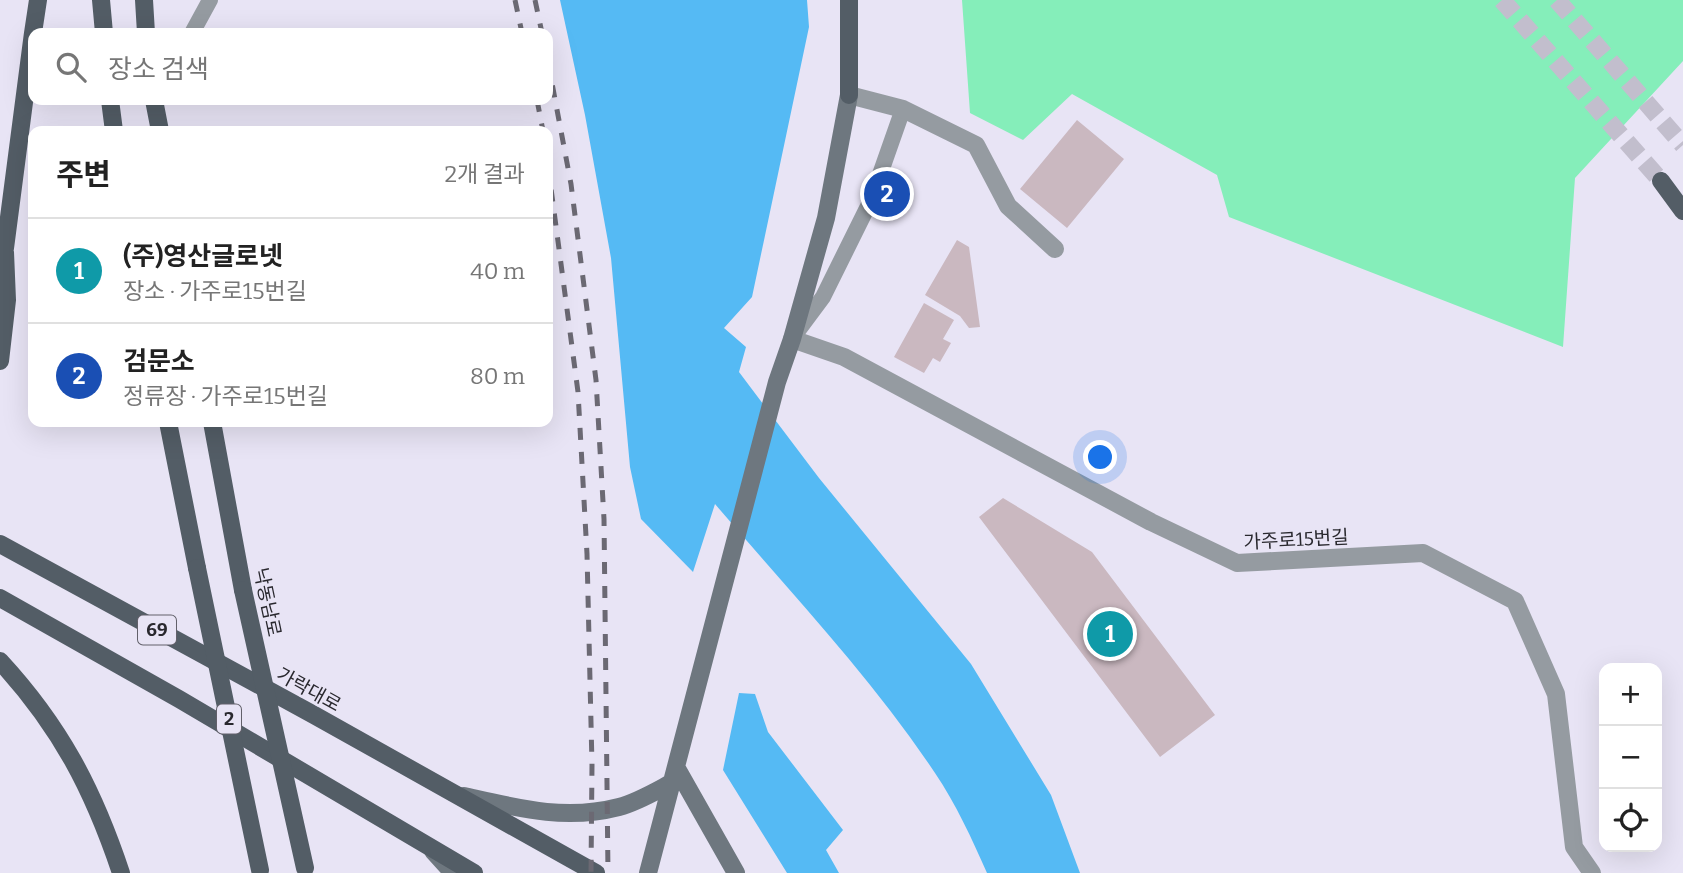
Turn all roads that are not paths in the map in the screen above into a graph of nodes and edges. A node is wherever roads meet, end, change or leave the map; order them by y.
1 (38, 0) edge
2 (101, 0) edge
3 (144, 0) edge
4 (210, 0) edge
5 (849, 0) edge
6 (34, 28) edge
7 (104, 28) edge
8 (146, 28) edge
9 (195, 28) edge
10 (28, 69) edge
11 (849, 95) junction
12 (111, 105) edge
13 (156, 105) edge
14 (903, 109) junction
15 (113, 126) edge
16 (159, 126) edge
17 (1661, 181) tunnel mouth
18 (1683, 211) edge
19 (1055, 249) dead end
20 (2, 255) edge
21 (792, 339) junction
22 (0, 361) edge
23 (169, 427) edge
24 (213, 427) edge
25 (0, 544) edge
26 (0, 598) edge
27 (0, 661) edge
28 (675, 775) junction
29 (456, 794) junction
30 (425, 844) junction
31 (306, 870) edge
32 (260, 871) edge
33 (121, 873) edge
34 (453, 873) edge
35 (474, 873) edge
36 (596, 873) edge
37 (648, 873) edge
38 (736, 873) edge
39 (1592, 873) edge

1 - 6 main road
2 - 7 main road
3 - 8 main road
4 - 9 lane
5 - 11 main road
10 - 20 main road
11 - 14 street
11 - 21 main road
12 - 15 main road
13 - 16 main road
14 - 19 street
14 - 21 lane
17 - 18 main road
20 - 22 main road
21 - 28 main road
21 - 39 street, 가주로15번길
23 - 32 main road, 2, bridge
24 - 31 main road, 낙동남로 / 2, bridge
25 - 29 main road, 가락대로 / 69
26 - 30 main road, 69
27 - 33 main road
28 - 29 main road
28 - 37 main road
28 - 38 main road
29 - 36 main road, 가락대로 / 69
30 - 34 main road
30 - 35 main road, 69

